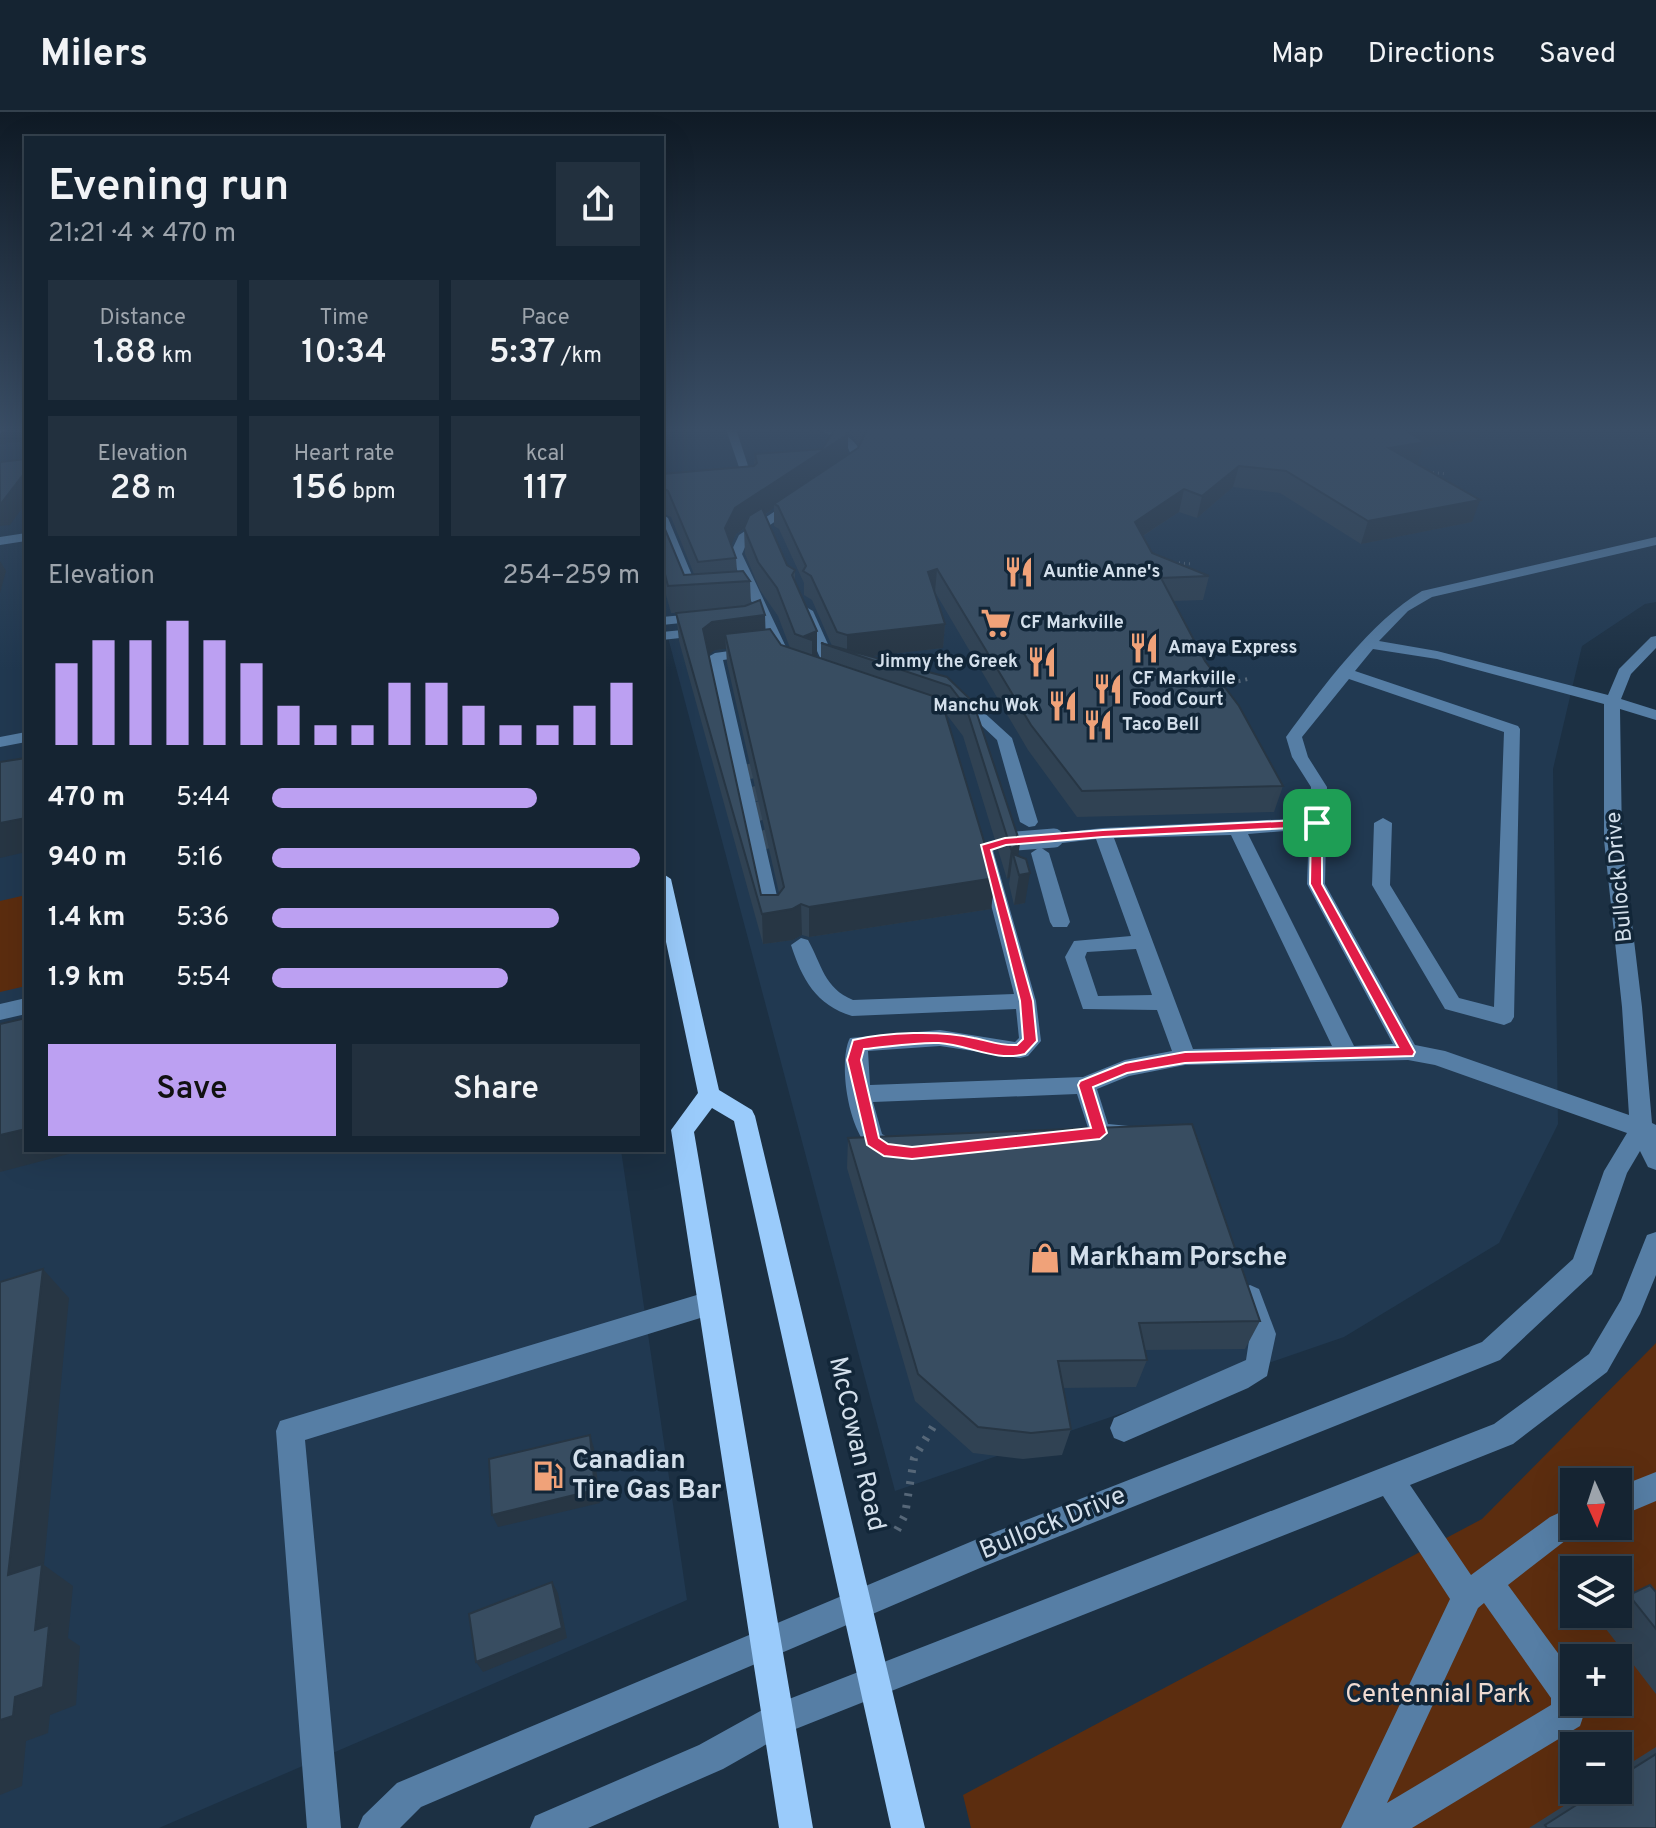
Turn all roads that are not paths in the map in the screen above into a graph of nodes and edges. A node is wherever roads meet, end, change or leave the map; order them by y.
1 (786, 509) edge
2 (664, 523) edge
3 (24, 537) edge
4 (0, 541) edge
5 (1656, 541) edge
6 (707, 596) edge
7 (802, 601) edge
8 (743, 613) edge
9 (762, 619) junction
10 (664, 621) edge
11 (664, 636) edge
12 (1656, 640) edge
13 (1369, 644) junction
14 (780, 649) junction
15 (831, 665) edge
16 (1348, 674) junction
17 (803, 675) edge
18 (1612, 704) junction
19 (974, 711) edge
20 (1656, 715) edge
21 (24, 737) edge
22 (0, 742) edge
23 (1029, 822) dead end
24 (1317, 823) junction
25 (1383, 823) dead end
26 (1237, 829) junction
27 (1103, 833) junction
28 (1073, 847) dead end
29 (664, 888) edge
30 (772, 918) edge
31 (1060, 922) dead end
32 (1143, 942) junction
33 (801, 945) dead end
34 (1026, 1001) junction
35 (1165, 1002) junction
36 (24, 1006) edge
37 (0, 1012) edge
38 (1408, 1052) junction
39 (1347, 1054) junction
40 (1185, 1057) junction
41 (1085, 1085) junction
42 (862, 1094) junction
43 (709, 1095) junction
44 (1649, 1131) edge
45 (1139, 1133) edge
46 (912, 1153) edge
47 (1656, 1160) edge
48 (1656, 1243) edge
49 (1242, 1275) edge
50 (710, 1303) junction
51 (1124, 1428) dead end
52 (1389, 1479) junction
53 (1656, 1486) edge
54 (1632, 1496) edge
55 (1560, 1527) edge
56 (1477, 1590) junction
57 (858, 1606) junction
58 (765, 1642) junction
59 (876, 1682) junction
60 (778, 1720) junction
61 (324, 1828) edge
62 (375, 1828) edge
63 (547, 1828) edge
64 (796, 1828) edge
65 (908, 1828) edge
66 (1358, 1828) edge
67 (1379, 1828) edge

1 - 9 street
2 - 6 street
3 - 4 street
5 - 13 street
7 - 15 street
8 - 9 street
9 - 14 street
10 - 11 street
12 - 18 street, Bullock Drive
13 - 16 street
13 - 18 street
14 - 17 street
14 - 30 street
16 - 24 street
16 - 25 street
18 - 20 street
18 - 44 street, Bullock Drive
19 - 23 street
21 - 22 street
24 - 26 street
24 - 38 street
26 - 27 street
26 - 39 street
27 - 32 street
27 - 34 street, bridge
28 - 31 street
29 - 43 main road
32 - 35 street
32 - 35 street
33 - 34 street
34 - 42 street
35 - 40 street
36 - 37 street
38 - 39 street
38 - 44 street
39 - 40 street
40 - 41 street
41 - 42 street
41 - 45 street
42 - 46 street
43 - 50 main road
43 - 57 main road, McCowan Road
44 - 47 street, Bullock Drive
44 - 57 street, Bullock Drive
48 - 52 street
49 - 51 street
50 - 58 main road
50 - 61 street
52 - 56 street
52 - 59 street
53 - 54 street
55 - 56 street
56 - 66 street
56 - 67 street
57 - 58 street, Bullock Drive
57 - 59 main road, McCowan Road
58 - 60 main road
58 - 62 street, Bullock Drive
59 - 60 street
59 - 65 main road, McCowan Road
60 - 63 street
60 - 64 main road

